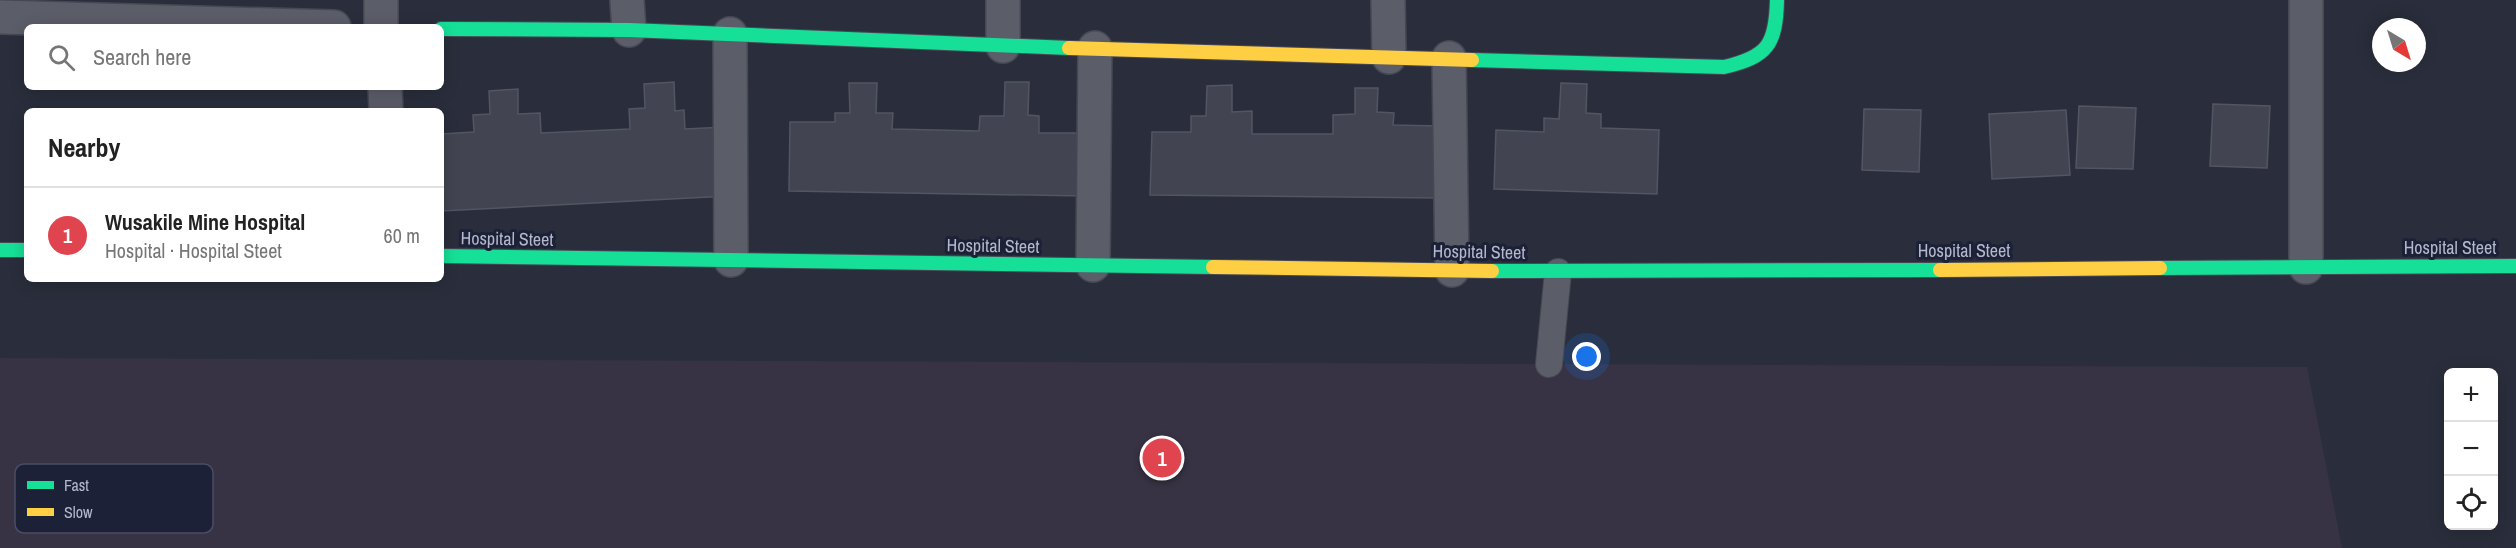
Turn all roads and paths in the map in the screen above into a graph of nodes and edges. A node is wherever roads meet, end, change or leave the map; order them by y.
1 (381, 0) edge
2 (1003, 0) edge
3 (1388, 0) edge
4 (1777, 0) edge
5 (2306, 0) edge
6 (628, 15) edge
7 (0, 17) edge
8 (234, 24) edge
9 (381, 24) edge
10 (444, 29) edge
11 (730, 34) junction
12 (1003, 46) junction
13 (1095, 48) junction
14 (1389, 57) junction
15 (1449, 58) junction
16 (385, 90) edge
17 (386, 108) edge
18 (0, 250) edge
19 (24, 250) edge
20 (444, 256) edge
21 (731, 260) junction
22 (1093, 265) junction
23 (2516, 266) edge
24 (2306, 267) junction
25 (1452, 270) junction
26 (1558, 272) junction
27 (1549, 364) dead end

1 - 9 street
2 - 12 street
3 - 14 street
4 - 15 street
5 - 24 street
6 - 10 street
6 - 11 street
7 - 8 street
11 - 12 street
11 - 21 street
12 - 13 street
13 - 14 street
13 - 22 street
14 - 15 street
15 - 25 street
16 - 17 street
18 - 19 street
20 - 21 street, Hospital Steet
21 - 22 street, Hospital Steet
22 - 25 street, Hospital Steet
23 - 24 street, Hospital Steet
24 - 26 street, Hospital Steet
25 - 26 street, Hospital Steet
26 - 27 lane

